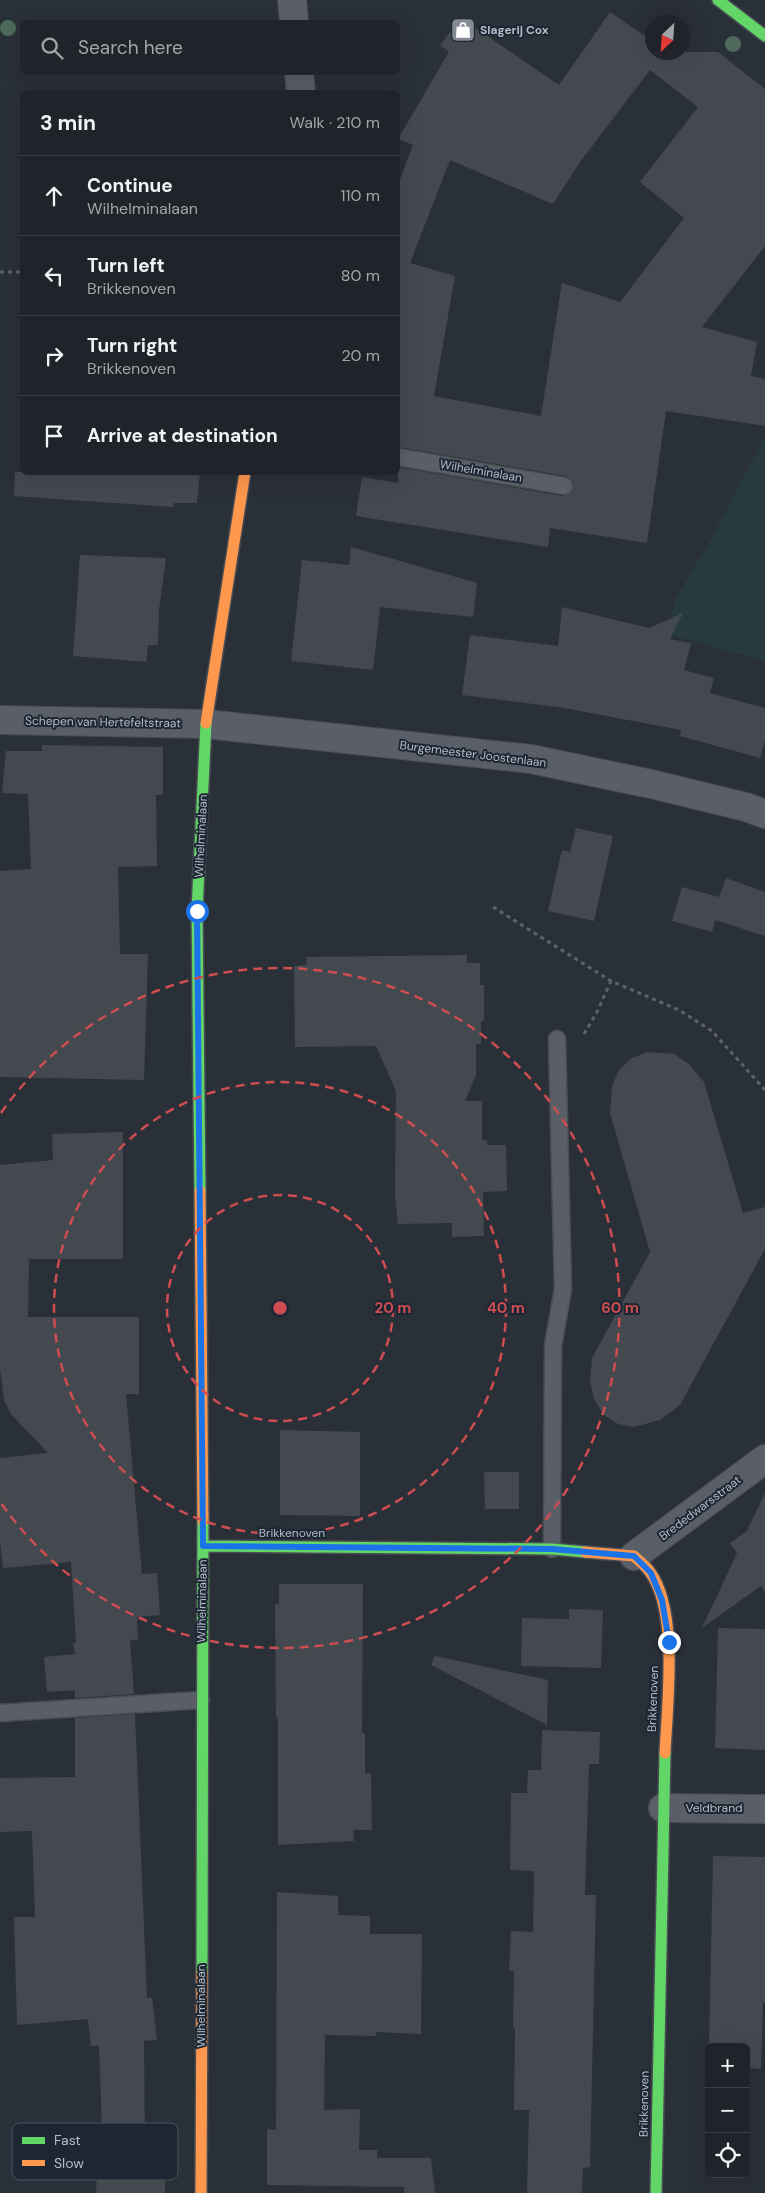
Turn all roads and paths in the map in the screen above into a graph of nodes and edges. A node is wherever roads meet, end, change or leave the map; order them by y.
1 (292, 0) edge
2 (718, 0) edge
3 (294, 20) edge
4 (765, 36) edge
5 (299, 75) edge
6 (301, 90) edge
7 (0, 272) edge
8 (20, 272) edge
9 (400, 456) edge
10 (245, 475) edge
11 (564, 486) dead end
12 (0, 720) edge
13 (206, 724) junction
14 (765, 814) edge
15 (493, 907) dead end
16 (611, 981) junction
17 (557, 1039) joint
18 (765, 1090) edge
19 (765, 1459) edge
20 (203, 1546) junction
21 (552, 1549) junction
22 (634, 1556) junction
23 (201, 1700) junction
24 (0, 1713) edge
25 (663, 1808) junction
26 (765, 1809) edge
27 (200, 2193) edge
28 (656, 2193) edge

1 - 3 street
2 - 4 street
5 - 6 street
7 - 8 path
9 - 11 lane, Wilhelminalaan
10 - 13 street, Wilhelminalaan
12 - 13 street, Schepen van Hertefeltstraat
13 - 14 street, Burgemeester Joostenlaan
13 - 20 street, Wilhelminalaan
15 - 16 path
16 - 17 path
16 - 18 path
17 - 21 lane
19 - 22 street, Brededwarsstraat
20 - 21 street, Brikkenoven
20 - 23 street, Wilhelminalaan
21 - 22 street, Brikkenoven
22 - 25 street, Brikkenoven
23 - 24 lane
23 - 27 street, Wilhelminalaan
25 - 26 street, Veldbrand
25 - 28 street, Brikkenoven

